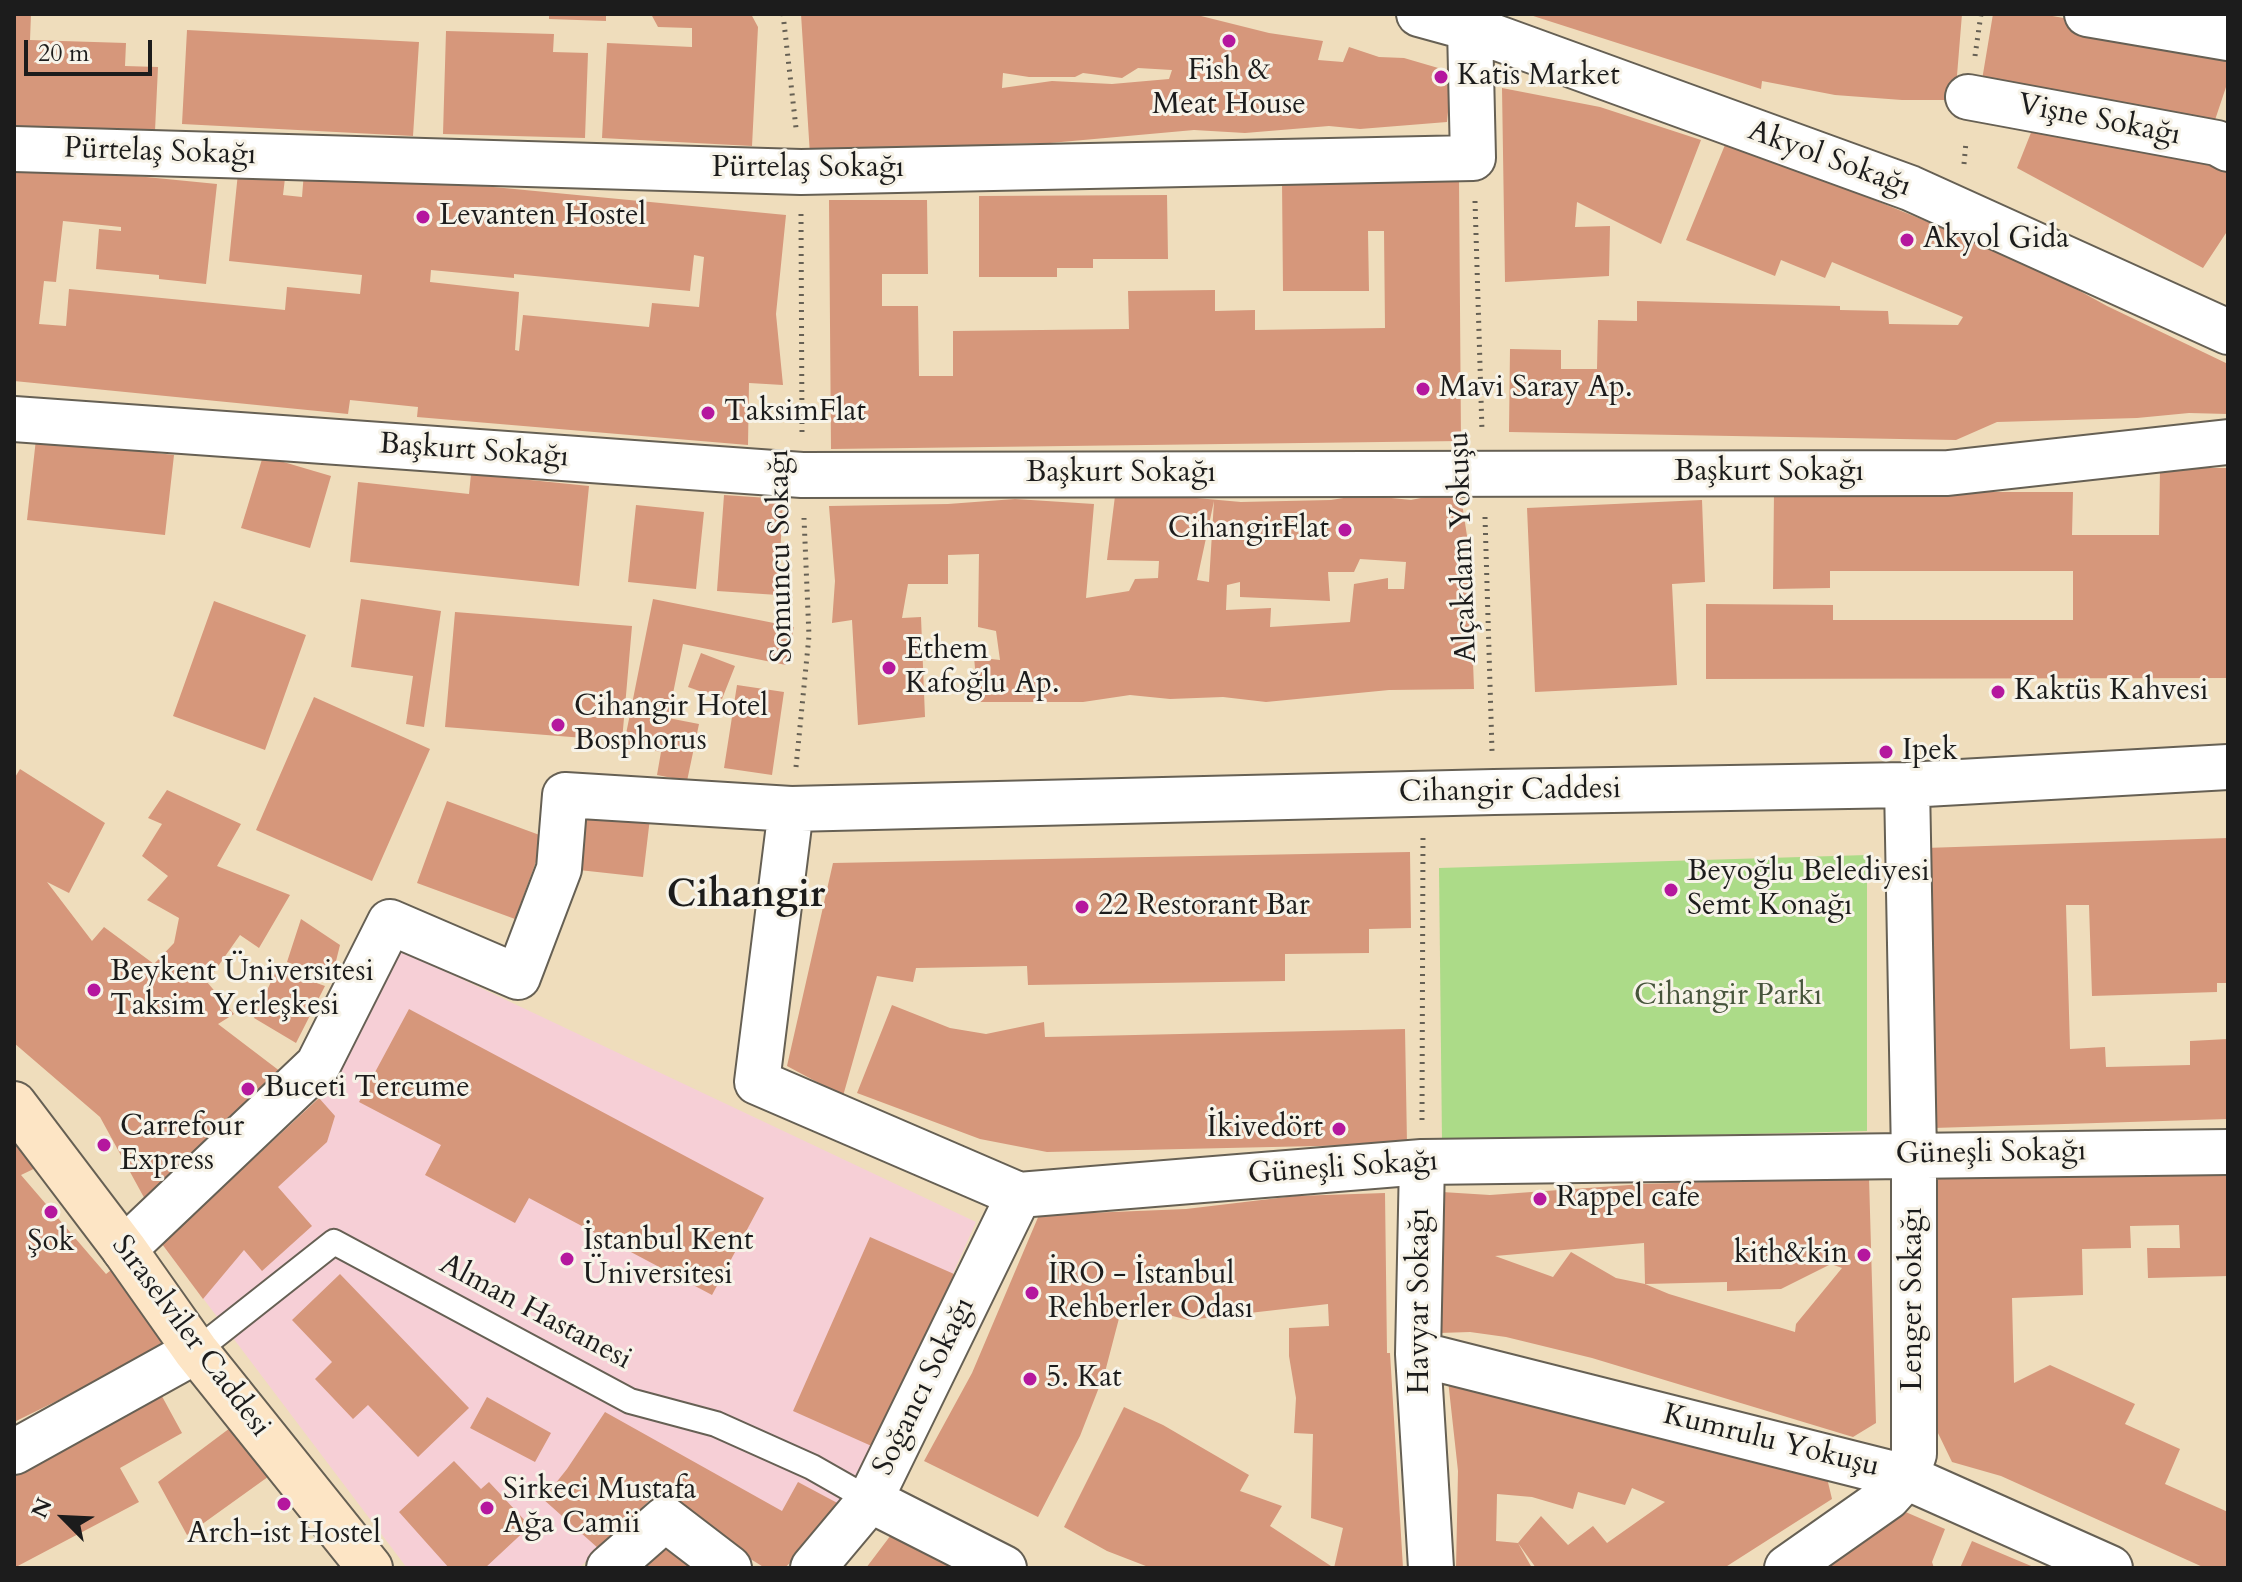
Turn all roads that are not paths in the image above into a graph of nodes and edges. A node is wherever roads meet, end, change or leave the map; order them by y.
1 (1419, 14) edge
2 (2087, 14) edge
3 (1470, 28) junction
4 (2228, 38) edge
5 (1968, 97) dead end
6 (2224, 137) edge
7 (14, 149) edge
8 (2228, 332) edge
9 (14, 419) edge
10 (2228, 442) edge
11 (2228, 767) edge
12 (1907, 785) junction
13 (791, 809) junction
14 (14, 1104) edge
15 (2228, 1152) edge
16 (1914, 1155) junction
17 (1422, 1162) junction
18 (1019, 1195) junction
19 (124, 1249) junction
20 (196, 1351) junction
21 (1418, 1354) junction
22 (14, 1452) edge
23 (1906, 1477) junction
24 (870, 1500) junction
25 (370, 1568) edge
26 (609, 1568) edge
27 (729, 1568) edge
28 (813, 1568) edge
29 (1004, 1568) edge
30 (1431, 1568) edge
31 (1787, 1568) edge
32 (2110, 1568) edge

1 - 3 street, Akyol Sokağı
2 - 4 street
3 - 7 street, Pürtelaş Sokağı
3 - 8 street, Akyol Sokağı
5 - 6 street, Vişne Sokağı
9 - 10 street, Başkurt Sokağı
11 - 12 street, Cihangir Caddesi
12 - 13 street, Cihangir Caddesi
12 - 16 street, Lenger Sokağı
13 - 18 street, Güneşli Sokağı
13 - 19 street, Cihangir Caddesi
14 - 19 main road, Sıraselviler Caddesi
15 - 16 street, Güneşli Sokağı
16 - 17 street, Güneşli Sokağı
16 - 23 street, Lenger Sokağı
17 - 18 street, Güneşli Sokağı
17 - 21 street, Havyar Sokağı
18 - 24 street, Soğancı Sokağı
19 - 20 main road, Sıraselviler Caddesi
20 - 22 street
20 - 24 lane, Alman Hastanesi
20 - 25 main road, Sıraselviler Caddesi
21 - 23 street, Kumrulu Yokuşu
21 - 30 street, Havyar Sokağı
23 - 31 street
23 - 32 street, Kumrulu Yokuşu
24 - 28 street, Soğancı Sokağı
24 - 29 street
26 - 27 street

